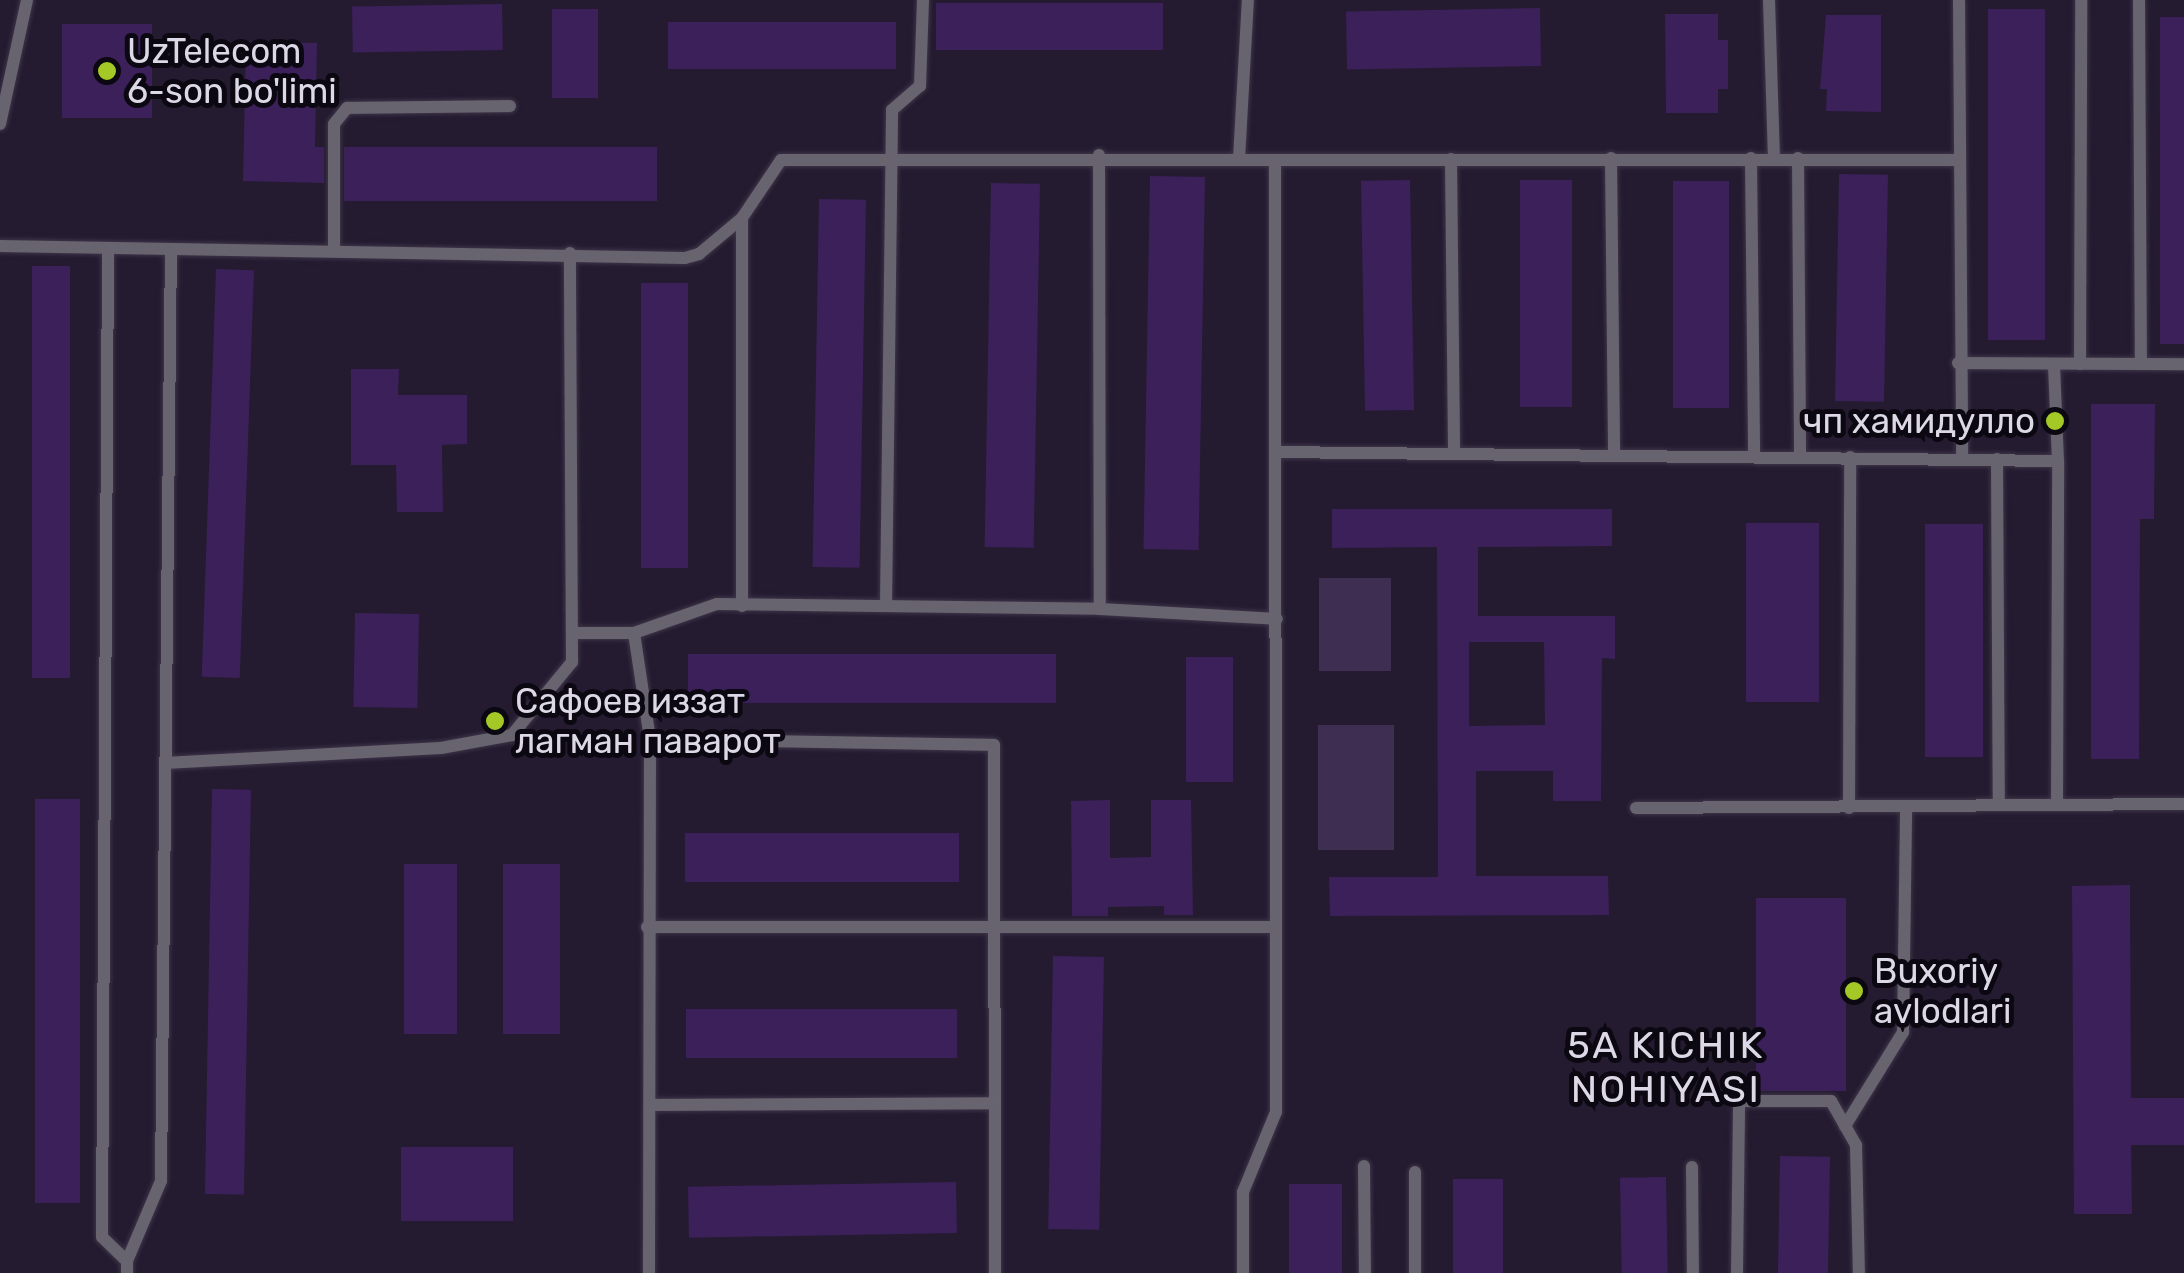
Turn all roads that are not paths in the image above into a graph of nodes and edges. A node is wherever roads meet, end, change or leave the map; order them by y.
1 (26, 0) edge
2 (923, 0) edge
3 (1248, 0) edge
4 (1770, 0) edge
5 (1959, 0) edge
6 (2082, 0) edge
7 (2139, 0) edge
8 (510, 106) dead end
9 (0, 124) edge
10 (1099, 155) junction
11 (891, 157) junction
12 (1611, 158) junction
13 (1750, 158) junction
14 (1774, 158) junction
15 (1798, 158) junction
16 (1239, 159) junction
17 (1451, 159) junction
18 (1276, 160) junction
19 (1959, 160) junction
20 (742, 218) junction
21 (0, 246) edge
22 (171, 249) junction
23 (334, 249) junction
24 (108, 250) junction
25 (570, 254) junction
26 (1958, 364) junction
27 (2054, 364) junction
28 (2080, 364) junction
29 (2142, 364) junction
30 (2184, 364) edge
31 (1276, 452) junction
32 (1454, 452) junction
33 (1614, 454) junction
34 (1754, 455) junction
35 (1800, 456) junction
36 (1850, 457) junction
37 (1962, 459) junction
38 (1997, 460) junction
39 (2058, 461) junction
40 (742, 606) junction
41 (886, 606) junction
42 (1100, 609) junction
43 (1277, 620) junction
44 (634, 632) junction
45 (577, 633) junction
46 (650, 739) junction
47 (165, 762) junction
48 (1999, 804) junction
49 (2057, 804) junction
50 (2184, 804) edge
51 (1636, 808) dead end
52 (1849, 808) junction
53 (1906, 808) junction
54 (994, 924) junction
55 (647, 927) junction
56 (1274, 927) junction
57 (994, 1103) junction
58 (650, 1105) junction
59 (1846, 1126) junction
60 (1364, 1166) dead end
61 (1692, 1168) dead end
62 (1416, 1172) dead end
63 (127, 1267) edge
64 (649, 1273) edge
65 (995, 1273) edge
66 (1243, 1273) edge
67 (1365, 1273) edge
68 (1415, 1273) edge
69 (1693, 1273) edge
70 (1737, 1273) edge
71 (1858, 1273) edge

1 - 9 lane
2 - 11 lane
3 - 16 lane
4 - 14 lane
5 - 19 lane
6 - 28 lane
7 - 29 lane
8 - 23 lane
10 - 11 lane
10 - 16 lane
10 - 42 lane
11 - 20 lane
11 - 41 lane
12 - 13 lane
12 - 17 lane
12 - 33 lane
13 - 14 lane
13 - 34 lane
14 - 15 lane
15 - 19 lane
15 - 35 lane
16 - 18 lane
17 - 18 lane
17 - 32 lane
18 - 31 lane
19 - 26 lane
20 - 25 lane
20 - 40 lane
21 - 24 lane
22 - 23 lane
22 - 24 lane
22 - 47 lane
23 - 25 lane
24 - 63 lane
25 - 45 lane
26 - 27 lane
26 - 37 lane
27 - 28 lane
27 - 39 lane
28 - 29 lane
29 - 30 lane
31 - 32 lane
31 - 43 lane
32 - 33 lane
33 - 34 lane
34 - 35 lane
35 - 36 lane
36 - 37 lane
36 - 52 lane
37 - 38 lane
38 - 39 lane
38 - 48 lane
39 - 49 lane
40 - 41 lane
40 - 44 lane
41 - 42 lane
42 - 43 lane
43 - 56 lane
44 - 45 lane
44 - 46 lane
45 - 47 lane
46 - 54 lane
46 - 55 lane
47 - 63 lane
48 - 49 lane
48 - 53 lane
49 - 50 lane
51 - 52 lane
52 - 53 lane
53 - 59 lane
54 - 55 lane
54 - 56 lane
54 - 57 lane
55 - 58 lane
56 - 66 lane
57 - 58 lane
57 - 65 lane
58 - 64 lane
59 - 70 lane
59 - 71 lane
60 - 67 lane
61 - 69 lane
62 - 68 lane

